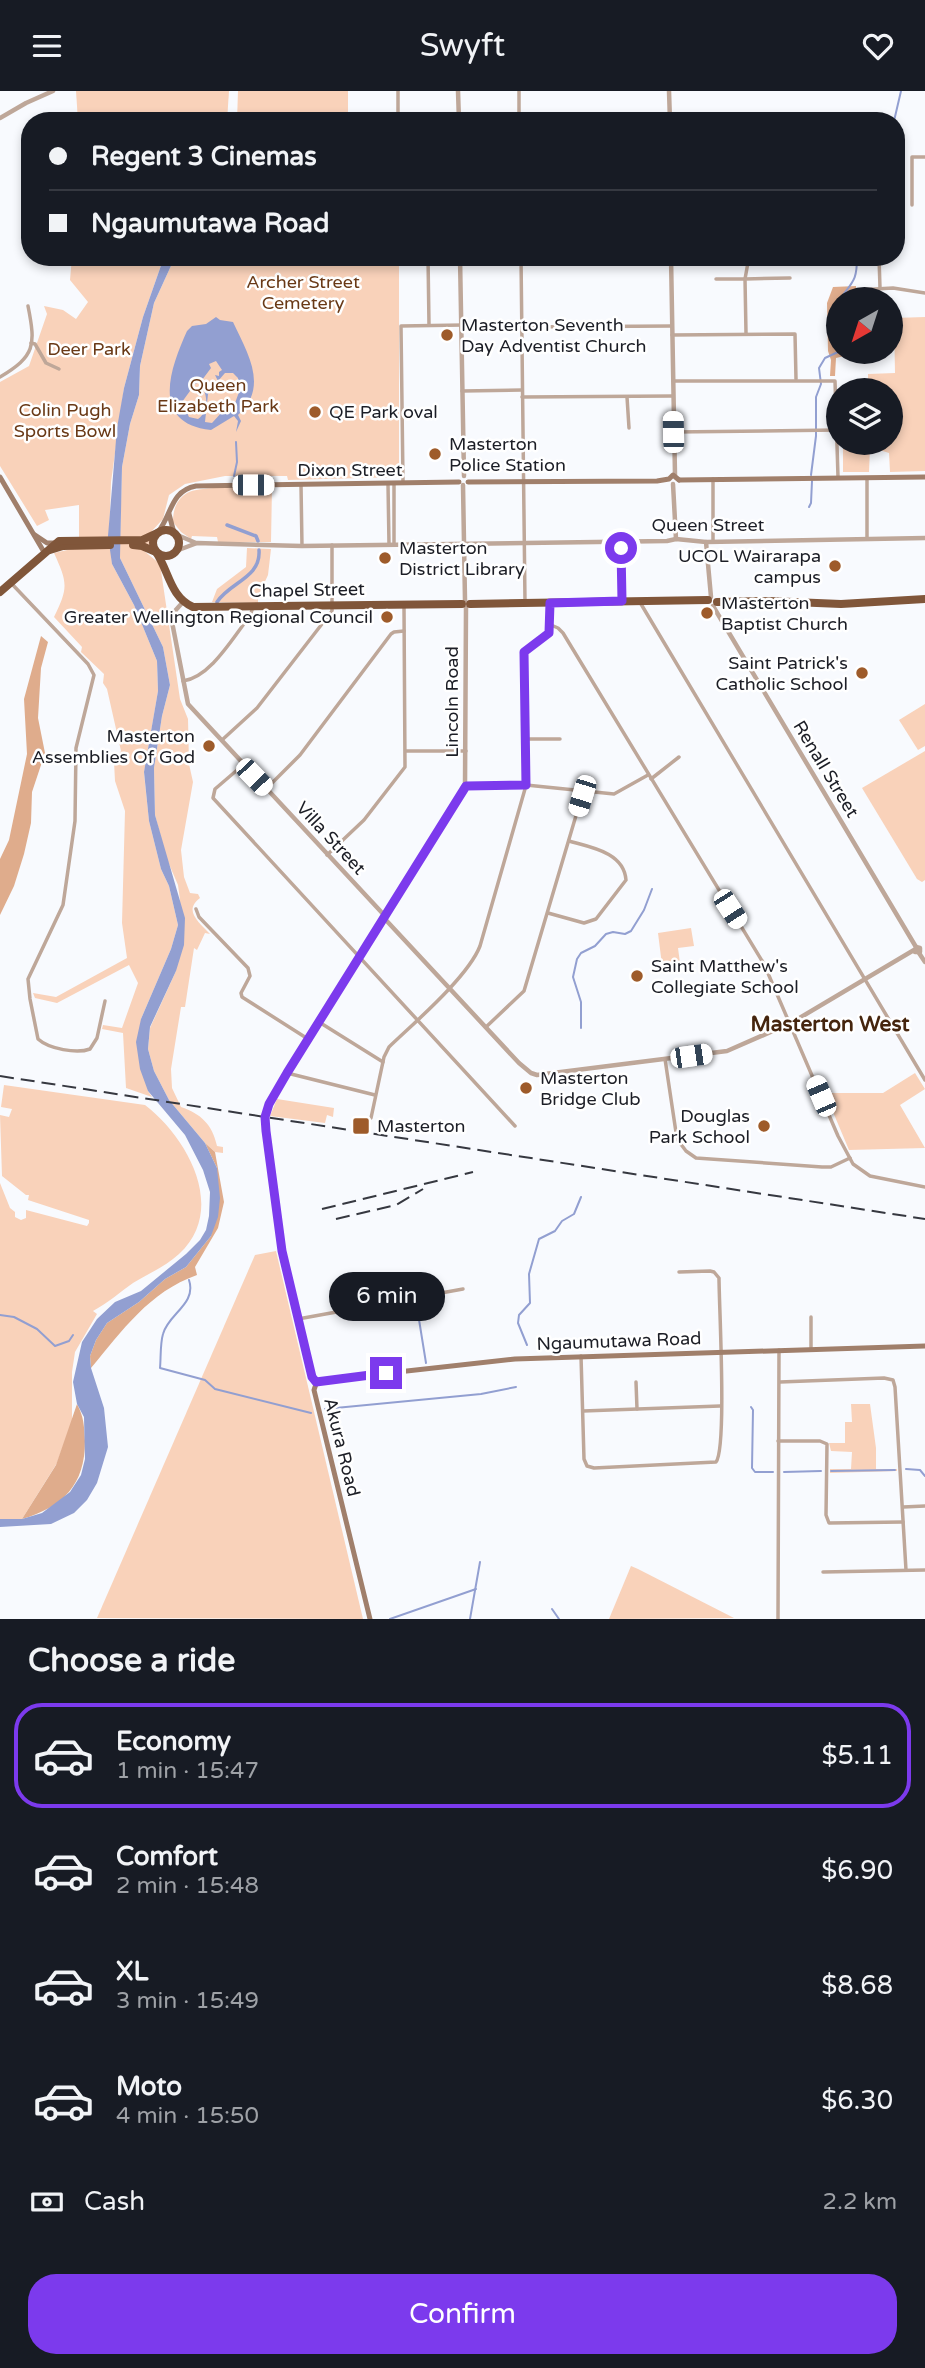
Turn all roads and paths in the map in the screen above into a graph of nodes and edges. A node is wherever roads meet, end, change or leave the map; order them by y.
1 (53, 91) edge
2 (398, 91) edge
3 (458, 91) edge
4 (519, 91) edge
5 (669, 91) edge
6 (398, 112) edge
7 (459, 112) edge
8 (519, 112) edge
9 (670, 112) edge
10 (0, 118) edge
11 (925, 157) edge
12 (912, 205) dead end
13 (428, 266) edge
14 (460, 266) edge
15 (521, 266) edge
16 (671, 266) edge
17 (747, 266) edge
18 (880, 266) edge
19 (790, 278) dead end
20 (716, 279) dead end
21 (745, 279) junction
22 (880, 287) edge
23 (903, 291) edge
24 (925, 293) edge
25 (28, 306) dead end
26 (429, 325) junction
27 (461, 325) junction
28 (522, 325) junction
29 (672, 325) junction
30 (746, 333) junction
31 (672, 335) junction
32 (31, 343) junction
33 (59, 369) dead end
34 (0, 377) edge
35 (796, 379) junction
36 (826, 379) edge
37 (673, 381) junction
38 (522, 390) junction
39 (462, 391) junction
40 (673, 396) junction
41 (522, 397) junction
42 (627, 397) junction
43 (628, 428) dead end
44 (826, 430) edge
45 (673, 432) junction
46 (838, 455) edge
47 (838, 477) junction
48 (925, 477) edge
49 (867, 478) junction
50 (674, 479) junction
51 (713, 479) junction
52 (1, 480) edge
53 (463, 481) junction
54 (523, 481) junction
55 (391, 484) junction
56 (403, 484) junction
57 (301, 485) junction
58 (169, 511) junction
59 (33, 533) junction
60 (157, 533) junction
61 (175, 533) junction
62 (925, 538) edge
63 (676, 539) junction
64 (867, 539) junction
65 (621, 541) junction
66 (713, 541) junction
67 (56, 542) junction
68 (706, 542) junction
69 (100, 543) junction
70 (135, 543) junction
71 (464, 543) junction
72 (524, 543) junction
73 (197, 544) junction
74 (391, 544) junction
75 (302, 545) junction
76 (332, 545) junction
77 (176, 551) junction
78 (44, 552) junction
79 (156, 552) junction
80 (169, 579) junction
81 (10, 583) junction
82 (0, 592) edge
83 (925, 599) edge
84 (622, 601) junction
85 (712, 601) junction
86 (183, 602) junction
87 (641, 602) junction
88 (525, 603) junction
89 (550, 603) junction
90 (404, 604) junction
91 (466, 604) junction
92 (332, 605) junction
93 (253, 607) junction
94 (551, 625) junction
95 (404, 631) junction
96 (182, 681) junction
97 (524, 739) junction
98 (560, 739) dead end
99 (221, 741) junction
100 (406, 751) junction
101 (466, 751) junction
102 (679, 757) dead end
103 (243, 765) junction
104 (650, 777) junction
105 (526, 785) junction
106 (466, 786) junction
107 (266, 789) junction
108 (583, 792) junction
109 (569, 841) junction
110 (327, 855) junction
111 (196, 909) dead end
112 (548, 913) junction
113 (384, 917) junction
114 (919, 950) edge
115 (360, 957) junction
116 (925, 962) edge
117 (865, 979) junction
118 (449, 987) junction
119 (105, 1002) dead end
120 (418, 1019) junction
121 (319, 1022) junction
122 (791, 1023) junction
123 (486, 1027) junction
124 (308, 1039) junction
125 (665, 1059) junction
126 (383, 1062) junction
127 (287, 1073) junction
128 (925, 1080) edge
129 (375, 1095) junction
130 (371, 1118) dead end
131 (515, 1126) dead end
132 (850, 1158) junction
133 (925, 1187) edge
134 (679, 1272) dead end
135 (463, 1289) dead end
136 (811, 1317) dead end
137 (298, 1319) junction
138 (925, 1346) edge
139 (811, 1349) junction
140 (779, 1350) junction
141 (721, 1351) junction
142 (581, 1356) junction
143 (316, 1382) junction
144 (636, 1382) dead end
145 (780, 1382) junction
146 (721, 1406) junction
147 (637, 1409) junction
148 (583, 1411) junction
149 (778, 1441) junction
150 (925, 1506) edge
151 (903, 1507) junction
152 (903, 1522) junction
153 (906, 1570) junction
154 (925, 1570) edge
155 (823, 1572) dead end
156 (370, 1619) edge
157 (778, 1619) edge

1 - 10 street
2 - 6 street
3 - 7 street
4 - 8 street
5 - 9 street
11 - 12 street
13 - 26 street
14 - 27 street, Lincoln Road
15 - 28 street
16 - 29 street
17 - 21 street
18 - 22 street
19 - 21 street
20 - 21 street
21 - 30 street
23 - 24 street
25 - 32 street
26 - 27 street
26 - 56 street
27 - 28 street
27 - 39 street, Lincoln Road
28 - 29 street
28 - 38 street
29 - 31 street
30 - 31 street
30 - 35 street
31 - 37 street
32 - 33 street
32 - 34 street
35 - 36 street
35 - 37 street
37 - 40 street
38 - 39 street
38 - 41 street
39 - 53 street, Lincoln Road
40 - 42 street
40 - 45 street
41 - 42 street
41 - 54 street
42 - 43 street
44 - 45 street
45 - 50 street
46 - 47 street
47 - 49 main road, Dixon Street
47 - 51 main road, Dixon Street
48 - 49 main road, Dixon Street
49 - 64 street
50 - 51 main road, Dixon Street
50 - 54 main road, Dixon Street
50 - 63 street
51 - 66 street
52 - 59 main road
53 - 54 main road, Dixon Street
53 - 56 main road, Dixon Street
53 - 71 street, Lincoln Road
54 - 72 street
55 - 56 main road, Dixon Street
55 - 57 main road, Dixon Street
55 - 74 street
57 - 58 main road, Dixon Street
57 - 75 street
58 - 60 main road, Dixon Street
58 - 61 main road
59 - 67 main road
59 - 78 main road
60 - 61 highway
60 - 70 highway
60 - 79 highway
61 - 73 street, Queen Street
61 - 77 highway
62 - 64 street, Queen Street
63 - 65 street, Queen Street
63 - 68 street, Queen Street
64 - 66 street, Queen Street
65 - 72 street, Queen Street
65 - 84 street
66 - 68 street, Queen Street
67 - 69 highway
67 - 78 highway
68 - 85 street, Renall Street
69 - 70 highway
69 - 78 highway
70 - 79 highway
71 - 72 street, Queen Street
71 - 74 street, Queen Street
71 - 91 street, Lincoln Road
72 - 88 street
73 - 75 street, Queen Street
73 - 77 street, Queen Street
74 - 76 street, Queen Street
75 - 76 street, Queen Street
76 - 92 street
77 - 79 highway
77 - 80 highway
78 - 81 highway
79 - 80 highway
80 - 86 highway
81 - 82 highway
81 - 119 street
83 - 85 highway, Chapel Street
84 - 87 highway, Chapel Street
84 - 89 highway, Chapel Street
85 - 87 highway, Chapel Street
85 - 114 street, Renall Street
86 - 93 highway, Chapel Street
86 - 96 street, Villa Street
87 - 117 street
88 - 89 highway, Chapel Street
88 - 91 highway, Chapel Street
89 - 94 street
90 - 91 highway, Chapel Street
90 - 92 highway, Chapel Street
90 - 95 street
91 - 101 street, Lincoln Road
92 - 93 highway, Chapel Street
92 - 99 street
93 - 96 street
94 - 97 street
94 - 104 street
95 - 100 street
95 - 107 street
96 - 99 street, Villa Street
97 - 98 street
97 - 105 street
99 - 103 street, Villa Street
100 - 101 street
100 - 110 street
101 - 106 street, Lincoln Road
102 - 104 street
103 - 107 street, Villa Street
103 - 115 street
104 - 108 street
104 - 122 street
105 - 106 street
105 - 108 street
105 - 118 street
106 - 113 street
107 - 110 street, Villa Street
108 - 109 street
109 - 112 street
109 - 112 street
110 - 113 street, Villa Street
111 - 124 street
112 - 123 street
113 - 115 street
113 - 118 street, Villa Street
114 - 116 street, Renall Street
114 - 117 street
115 - 120 street
115 - 121 street
117 - 122 street
117 - 128 street
118 - 120 street
118 - 123 street, Villa Street
120 - 126 street
120 - 131 street
121 - 124 street
121 - 126 street
122 - 125 street
122 - 132 street
123 - 125 street, Villa Street
124 - 127 street
125 - 132 street
126 - 129 street
127 - 129 street
127 - 137 street, Akura Road
129 - 130 street
132 - 133 street
134 - 141 street
135 - 137 street
136 - 139 street
137 - 143 street, Akura Road
138 - 139 main road, Ngaumutawa Road
139 - 140 main road, Ngaumutawa Road
140 - 141 main road, Ngaumutawa Road
140 - 145 street
141 - 142 main road, Ngaumutawa Road
141 - 146 street
142 - 143 main road, Ngaumutawa Road
142 - 148 street
143 - 156 main road, Akura Road
144 - 147 street
145 - 149 street
145 - 151 street
146 - 147 street
146 - 148 street
147 - 148 street
149 - 152 street
149 - 157 street
150 - 151 street
151 - 152 street
152 - 153 street
153 - 154 street
153 - 155 street

